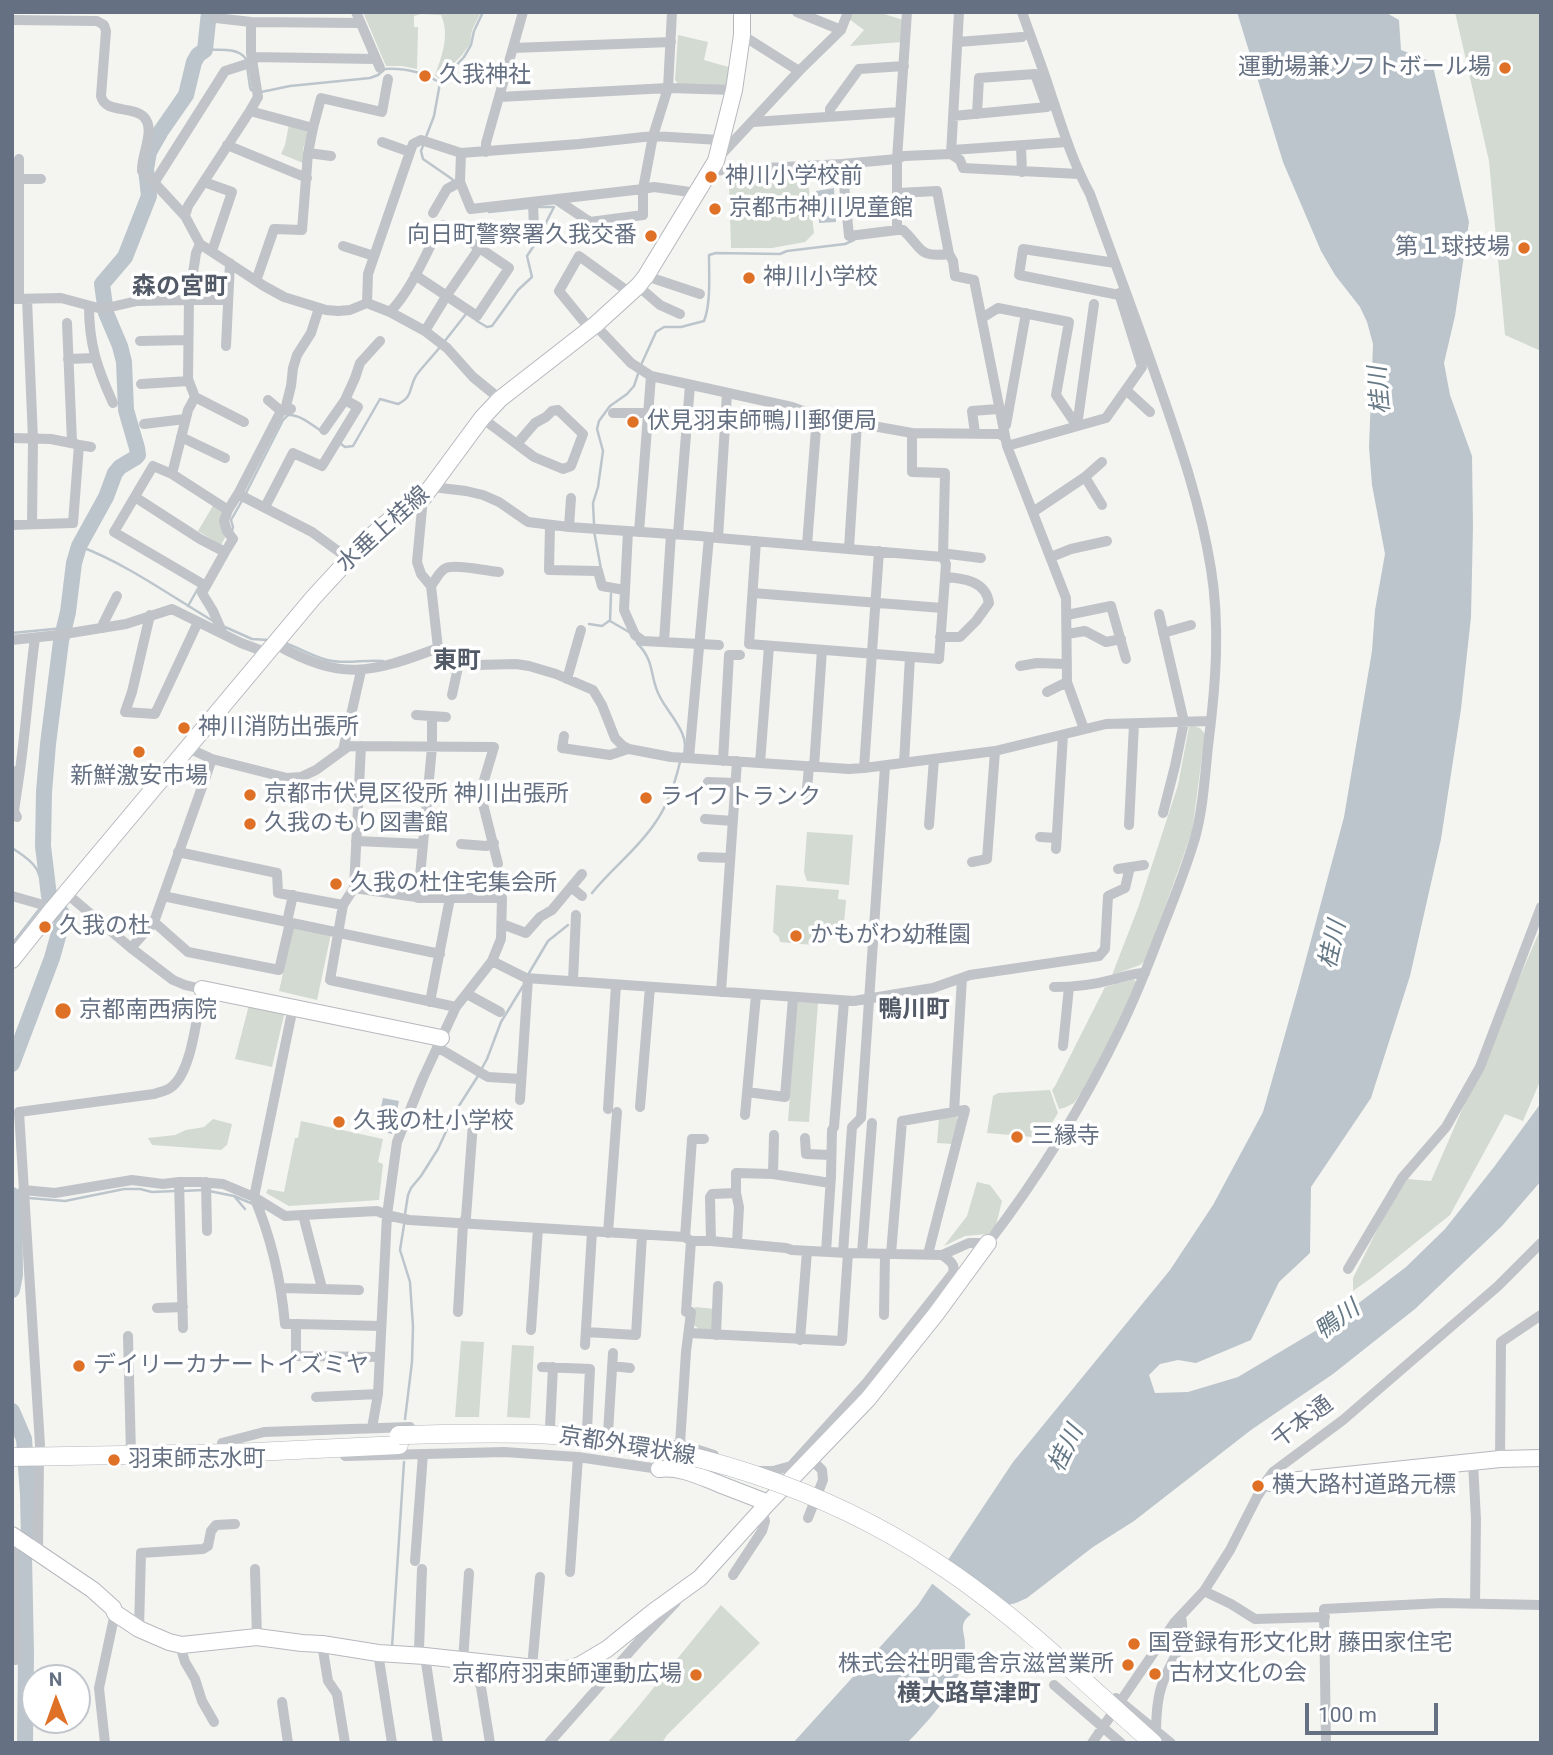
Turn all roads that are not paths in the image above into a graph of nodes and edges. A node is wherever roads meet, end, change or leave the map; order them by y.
1 (523, 12) edge
2 (672, 12) edge
3 (742, 12) edge
4 (797, 12) edge
5 (848, 12) edge
6 (907, 12) edge
7 (959, 12) edge
8 (1022, 12) edge
9 (216, 15) edge
10 (358, 18) edge
11 (12, 20) edge
12 (251, 22) junction
13 (841, 30) junction
14 (213, 31) dead end
15 (743, 35) junction
16 (1022, 37) dead end
17 (671, 42) junction
18 (958, 42) junction
19 (513, 48) junction
20 (250, 62) junction
21 (904, 66) junction
22 (799, 71) junction
23 (1039, 72) junction
24 (388, 79) dead end
25 (668, 88) junction
26 (734, 90) junction
27 (499, 97) junction
28 (250, 111) junction
29 (900, 112) junction
30 (977, 114) junction
31 (953, 116) junction
32 (830, 117) junction
33 (753, 122) junction
34 (313, 128) junction
35 (653, 136) junction
36 (720, 140) junction
37 (382, 142) dead end
38 (1067, 142) junction
39 (227, 145) junction
40 (1021, 146) junction
41 (410, 152) junction
42 (486, 152) junction
43 (952, 152) junction
44 (308, 153) junction
45 (461, 153) junction
46 (331, 156) dead end
47 (19, 159) dead end
48 (897, 159) junction
49 (842, 164) junction
50 (712, 166) junction
51 (1023, 172) junction
52 (1079, 174) junction
53 (149, 177) junction
54 (307, 178) junction
55 (19, 179) junction
56 (41, 179) dead end
57 (204, 182) junction
58 (457, 184) junction
59 (643, 189) junction
60 (697, 193) junction
61 (898, 193) junction
62 (557, 200) junction
63 (533, 202) junction
64 (897, 206) junction
65 (846, 208) junction
66 (433, 213) dead end
67 (185, 216) junction
68 (897, 230) junction
69 (200, 244) junction
70 (342, 246) dead end
71 (479, 248) junction
72 (212, 251) junction
73 (949, 254) junction
74 (374, 256) junction
75 (1115, 262) junction
76 (230, 263) junction
77 (415, 275) junction
78 (256, 281) junction
79 (638, 285) junction
80 (700, 294) dead end
81 (447, 295) junction
82 (1119, 295) junction
83 (19, 299) edge
84 (189, 300) junction
85 (228, 300) junction
86 (367, 303) junction
87 (1094, 304) dead end
88 (89, 306) junction
89 (318, 308) junction
90 (390, 312) junction
91 (1026, 313) junction
92 (680, 314) dead end
93 (982, 318) junction
94 (67, 323) dead end
95 (592, 327) junction
96 (425, 331) junction
97 (188, 340) junction
98 (140, 341) dead end
99 (380, 341) dead end
100 (226, 346) dead end
101 (94, 358) junction
102 (68, 359) junction
103 (651, 376) junction
104 (189, 381) junction
105 (141, 384) dead end
106 (690, 385) junction
107 (1126, 390) junction
108 (727, 393) junction
109 (195, 397) junction
110 (500, 399) junction
111 (268, 400) dead end
112 (345, 400) junction
113 (113, 403) dead end
114 (999, 409) junction
115 (286, 410) junction
116 (1150, 412) dead end
117 (613, 413) dead end
118 (648, 413) junction
119 (817, 416) junction
120 (482, 418) junction
121 (185, 419) junction
122 (244, 422) dead end
123 (857, 423) junction
124 (145, 424) dead end
125 (1077, 426) junction
126 (324, 430) dead end
127 (912, 433) junction
128 (975, 433) junction
129 (181, 437) junction
130 (12, 438) edge
131 (1005, 438) junction
132 (33, 439) junction
133 (75, 443) junction
134 (517, 444) junction
135 (91, 447) dead end
136 (225, 458) dead end
137 (1102, 462) dead end
138 (172, 474) junction
139 (1085, 477) junction
140 (427, 493) junction
141 (242, 496) junction
142 (135, 497) junction
143 (571, 499) dead end
144 (1101, 505) dead end
145 (265, 507) junction
146 (228, 510) junction
147 (1033, 512) junction
148 (32, 524) junction
149 (12, 525) edge
150 (550, 525) junction
151 (569, 527) junction
152 (634, 531) junction
153 (675, 534) junction
154 (713, 538) junction
155 (756, 541) junction
156 (1107, 541) dead end
157 (807, 545) junction
158 (849, 548) junction
159 (222, 550) junction
160 (879, 551) junction
161 (943, 557) junction
162 (1051, 557) junction
163 (981, 558) dead end
164 (349, 559) junction
165 (499, 572) dead end
166 (945, 577) junction
167 (202, 584) junction
168 (431, 586) junction
169 (624, 590) junction
170 (752, 593) junction
171 (117, 596) dead end
172 (875, 603) junction
173 (942, 608) junction
174 (1159, 614) dead end
175 (150, 615) junction
176 (1067, 615) junction
177 (198, 622) junction
178 (1191, 625) dead end
179 (104, 628) junction
180 (221, 628) junction
181 (581, 630) dead end
182 (1163, 632) junction
183 (1067, 634) junction
184 (940, 637) junction
185 (36, 638) junction
186 (1121, 639) junction
187 (12, 640) edge
188 (664, 642) junction
189 (274, 645) junction
190 (699, 645) junction
191 (769, 646) junction
192 (438, 648) junction
193 (822, 650) junction
194 (872, 654) junction
195 (460, 657) junction
196 (910, 657) junction
197 (1126, 659) dead end
198 (1067, 664) junction
199 (1020, 666) dead end
200 (361, 671) junction
201 (567, 679) junction
202 (1067, 682) junction
203 (1047, 692) dead end
204 (452, 695) dead end
205 (416, 715) dead end
206 (432, 717) junction
207 (446, 717) dead end
208 (1211, 721) junction
209 (1184, 722) junction
210 (1134, 724) junction
211 (1084, 729) junction
212 (1063, 735) junction
213 (564, 736) dead end
214 (361, 746) junction
215 (432, 747) junction
216 (188, 748) junction
217 (628, 749) junction
218 (343, 750) junction
219 (995, 751) junction
220 (684, 758) junction
221 (212, 759) junction
222 (934, 759) junction
223 (723, 761) junction
224 (737, 761) junction
225 (760, 763) junction
226 (904, 763) junction
227 (811, 766) junction
228 (885, 766) junction
229 (864, 768) junction
230 (16, 771) edge
231 (708, 782) dead end
232 (735, 783) junction
233 (359, 794) junction
234 (427, 797) junction
235 (806, 800) dead end
236 (1163, 813) dead end
237 (17, 817) dead end
238 (705, 820) dead end
239 (733, 821) junction
240 (929, 825) dead end
241 (1129, 825) dead end
242 (1040, 837) dead end
243 (356, 841) junction
244 (494, 843) junction
245 (423, 844) junction
246 (461, 844) dead end
247 (178, 852) junction
248 (702, 857) dead end
249 (730, 858) junction
250 (972, 862) dead end
251 (498, 864) dead end
252 (1144, 865) dead end
253 (1130, 867) junction
254 (1118, 869) dead end
255 (582, 874) dead end
256 (571, 887) junction
257 (354, 888) junction
258 (293, 895) junction
259 (12, 896) edge
260 (582, 896) dead end
261 (163, 897) junction
262 (418, 898) junction
263 (450, 898) junction
264 (52, 904) junction
265 (343, 905) junction
266 (1541, 907) edge
267 (576, 915) dead end
268 (153, 922) junction
269 (288, 922) junction
270 (502, 924) junction
271 (338, 932) junction
272 (131, 948) junction
273 (440, 954) junction
274 (12, 960) edge
275 (492, 961) junction
276 (1145, 973) junction
277 (528, 978) junction
278 (962, 978) junction
279 (573, 981) junction
280 (616, 985) junction
281 (650, 987) junction
282 (1054, 987) dead end
283 (1069, 987) junction
284 (202, 989) junction
285 (720, 992) junction
286 (467, 994) junction
287 (756, 995) junction
288 (793, 998) junction
289 (868, 999) junction
290 (844, 1001) junction
291 (430, 1002) junction
292 (293, 1007) junction
293 (457, 1007) junction
294 (500, 1012) dead end
295 (439, 1042) junction
296 (1063, 1046) dead end
297 (521, 1079) junction
298 (747, 1092) junction
299 (520, 1100) dead end
300 (640, 1107) dead end
301 (954, 1112) junction
302 (745, 1115) dead end
303 (872, 1123) dead end
304 (469, 1129) dead end
305 (774, 1135) dead end
306 (806, 1138) dead end
307 (704, 1139) dead end
308 (831, 1155) junction
309 (773, 1174) junction
310 (830, 1183) junction
311 (180, 1187) junction
312 (206, 1187) junction
313 (736, 1193) junction
314 (24, 1195) junction
315 (256, 1203) junction
316 (387, 1215) junction
317 (304, 1218) junction
318 (463, 1224) junction
319 (538, 1228) junction
320 (207, 1231) dead end
321 (592, 1232) junction
322 (608, 1233) junction
323 (642, 1235) junction
324 (688, 1239) junction
325 (711, 1241) junction
326 (737, 1243) junction
327 (988, 1243) junction
328 (1541, 1243) edge
329 (807, 1251) junction
330 (826, 1252) junction
331 (845, 1253) junction
332 (862, 1253) junction
333 (888, 1254) junction
334 (928, 1254) junction
335 (942, 1255) junction
336 (1348, 1269) dead end
337 (718, 1286) dead end
338 (282, 1288) junction
339 (322, 1288) junction
340 (359, 1290) dead end
341 (183, 1307) junction
342 (157, 1308) dead end
343 (458, 1312) dead end
344 (884, 1315) dead end
345 (1541, 1315) edge
346 (296, 1324) junction
347 (381, 1326) junction
348 (183, 1328) dead end
349 (531, 1330) dead end
350 (586, 1332) junction
351 (689, 1333) junction
352 (716, 1335) junction
353 (128, 1336) dead end
354 (800, 1340) junction
355 (585, 1345) dead end
356 (613, 1353) dead end
357 (380, 1357) junction
358 (612, 1366) junction
359 (630, 1368) dead end
360 (379, 1394) junction
361 (316, 1397) dead end
362 (550, 1427) junction
363 (372, 1428) junction
364 (587, 1430) junction
365 (608, 1433) junction
366 (399, 1440) junction
367 (680, 1444) junction
368 (663, 1446) junction
369 (131, 1448) junction
370 (228, 1448) junction
371 (25, 1451) edge
372 (423, 1454) junction
373 (578, 1457) junction
374 (1541, 1458) edge
375 (811, 1459) junction
376 (1500, 1459) junction
377 (1473, 1462) junction
378 (659, 1469) junction
379 (1269, 1483) junction
380 (735, 1490) junction
381 (765, 1506) junction
382 (808, 1518) dead end
383 (235, 1524) dead end
384 (24, 1543) edge
385 (255, 1569) dead end
386 (570, 1572) dead end
387 (468, 1573) dead end
388 (733, 1575) dead end
389 (540, 1577) dead end
390 (700, 1577) junction
391 (1204, 1591) junction
392 (1475, 1604) junction
393 (1541, 1605) edge
394 (115, 1613) junction
395 (1181, 1616) junction
396 (1325, 1617) junction
397 (139, 1629) junction
398 (257, 1637) junction
399 (322, 1644) junction
400 (182, 1645) junction
401 (378, 1653) junction
402 (425, 1656) junction
403 (12, 1660) edge
404 (466, 1661) junction
405 (532, 1668) junction
406 (282, 1702) dead end
407 (1120, 1702) junction
408 (214, 1722) dead end
409 (1102, 1726) junction
410 (1155, 1738) edge
411 (105, 1743) edge
412 (288, 1743) edge
413 (345, 1743) edge
414 (392, 1743) edge
415 (438, 1743) edge
416 (490, 1743) edge
417 (549, 1743) edge
418 (1092, 1743) edge
419 (1121, 1743) edge
420 (1138, 1743) edge
421 (1171, 1743) edge
422 (1326, 1743) edge

1 - 19 street
2 - 17 street
3 - 15 main road, 水垂上桂線
4 - 13 street
5 - 13 street
6 - 21 street
7 - 18 street
8 - 23 street
9 - 12 street
9 - 14 street
10 - 12 street
10 - 20 street
11 - 53 street
12 - 20 street
13 - 22 street
15 - 22 street
15 - 26 main road, 水垂上桂線
16 - 18 street
17 - 19 street
17 - 25 street
18 - 31 street
19 - 27 street
20 - 28 street
20 - 53 street
21 - 29 street
21 - 32 street
22 - 33 street
23 - 30 street
23 - 30 street
23 - 38 street
24 - 34 street
25 - 26 street
25 - 27 street
25 - 35 street
26 - 36 main road, 水垂上桂線
27 - 42 street
28 - 34 street
28 - 39 street
29 - 32 street
29 - 48 street
30 - 31 street
31 - 43 street
32 - 33 street
33 - 50 street
34 - 44 street
35 - 36 street
35 - 42 street
35 - 59 street
36 - 50 main road, 水垂上桂線
37 - 41 street
38 - 40 street
38 - 52 street
39 - 54 street
39 - 57 street
40 - 43 street
40 - 51 street
41 - 45 street
41 - 74 street
42 - 45 street
43 - 48 street
43 - 51 street
44 - 46 street
44 - 54 street
45 - 58 street
47 - 55 street
48 - 49 street
48 - 61 street
49 - 50 street
49 - 65 street
50 - 60 main road, 水垂上桂線
51 - 52 street
52 - 75 street
53 - 67 street
54 - 78 street
55 - 56 street
55 - 83 street
57 - 67 street
57 - 72 street
58 - 63 street
58 - 66 street
59 - 60 street
59 - 62 street
59 - 62 street
60 - 79 main road, 水垂上桂線
61 - 64 street
61 - 73 street
62 - 63 street
63 - 71 street
64 - 65 street
64 - 68 street
65 - 68 street
67 - 69 street
68 - 73 street
69 - 72 street
69 - 84 street
70 - 74 street
71 - 77 street
71 - 81 street
71 - 81 street
72 - 76 street
73 - 93 street
74 - 86 street
75 - 82 street
75 - 82 street
75 - 208 street
76 - 78 street
76 - 85 street
77 - 81 street
77 - 90 street
78 - 89 street
79 - 80 street
79 - 92 street
79 - 95 main road, 水垂上桂線
79 - 95 street
81 - 96 street
82 - 107 street
83 - 88 street
83 - 132 street
84 - 85 street
84 - 88 street
84 - 97 street
85 - 100 street
86 - 89 street
86 - 90 street
87 - 125 street
88 - 101 street
89 - 115 street
90 - 96 street
91 - 93 street
91 - 125 street
91 - 131 street
93 - 114 street
94 - 102 street
95 - 103 street
95 - 110 main road, 水垂上桂線
96 - 110 street
97 - 98 street
97 - 104 street
99 - 112 street
101 - 102 street
101 - 113 street
102 - 133 street
103 - 106 street
103 - 118 street
104 - 105 street
104 - 109 street
106 - 108 street
106 - 153 street
107 - 116 street
107 - 125 street
108 - 119 street
108 - 154 street
109 - 121 street
109 - 122 street
110 - 120 main road, 水垂上桂線
111 - 115 street
112 - 126 street
112 - 145 street
114 - 128 street
114 - 131 street
115 - 141 street
117 - 118 street
118 - 152 street
119 - 123 street
119 - 157 street
120 - 134 street
120 - 140 main road, 水垂上桂線
121 - 124 street
121 - 129 street
123 - 127 street
123 - 158 street
125 - 131 street
127 - 128 street
127 - 161 street
128 - 131 street
129 - 136 street
129 - 138 street
130 - 132 street
131 - 147 street
132 - 133 street
132 - 148 street
133 - 135 street
133 - 148 street
134 - 134 street
137 - 139 street
138 - 142 street
138 - 146 street
139 - 144 street
139 - 147 street
140 - 150 street
140 - 164 main road, 水垂上桂線
140 - 168 street
141 - 145 street
141 - 146 street
142 - 159 street
142 - 167 street
143 - 151 street
145 - 164 street
146 - 159 street
147 - 162 street
148 - 149 street
150 - 151 street
150 - 169 street
151 - 152 street
152 - 153 street
152 - 169 street
153 - 154 street
153 - 188 street
154 - 155 street
154 - 190 street
155 - 157 street
155 - 170 street
156 - 162 street
157 - 158 street
158 - 160 street
159 - 167 street
160 - 161 street
160 - 172 street
161 - 163 street
161 - 166 street
162 - 176 street
164 - 189 main road, 水垂上桂線
165 - 168 street
166 - 173 street
166 - 184 street
167 - 180 street
168 - 192 street
169 - 188 street
170 - 172 street
170 - 191 street
171 - 179 street
172 - 173 street
172 - 194 street
173 - 184 street
174 - 182 street
175 - 177 street
175 - 177 street
175 - 179 street
176 - 183 street
176 - 186 street
177 - 180 street
178 - 182 street
179 - 185 street
180 - 189 street
181 - 201 street
182 - 209 street
183 - 186 street
183 - 198 street
184 - 196 street
185 - 187 street
185 - 230 street
186 - 197 street
188 - 190 street
189 - 200 street
189 - 216 main road, 水垂上桂線
190 - 220 street
190 - 223 street
191 - 193 street
191 - 225 street
192 - 195 street
192 - 200 street
193 - 194 street
193 - 227 street
194 - 196 street
194 - 229 street
195 - 201 street
195 - 204 street
196 - 226 street
198 - 199 street
198 - 202 street
200 - 218 street
201 - 217 street
202 - 203 street
202 - 211 street
205 - 206 street
206 - 207 street
206 - 215 street
208 - 209 street
208 - 276 street
209 - 210 street
209 - 236 street
210 - 211 street
210 - 241 street
211 - 212 street
212 - 219 street
212 - 242 street
213 - 217 street
214 - 215 street
214 - 218 street
214 - 233 street
215 - 234 street
215 - 244 street
216 - 221 street
216 - 264 main road, 水垂上桂線
217 - 220 street
218 - 221 street
219 - 222 street
219 - 250 street
220 - 223 street
221 - 247 street
222 - 226 street
222 - 240 street
223 - 224 street
224 - 225 street
224 - 232 street
225 - 227 street
226 - 228 street
227 - 229 street
227 - 235 street
228 - 229 street
228 - 289 street
230 - 237 street
231 - 232 street
232 - 239 street
233 - 234 street
233 - 243 street
234 - 245 street
238 - 239 street
239 - 249 street
243 - 245 street
243 - 257 street
244 - 246 street
244 - 251 street
245 - 262 street
247 - 258 street
247 - 261 street
248 - 249 street
249 - 285 street
252 - 253 street
253 - 254 street
253 - 278 street
255 - 256 street
256 - 260 street
256 - 270 street
257 - 262 street
257 - 265 street
258 - 265 street
258 - 269 street
259 - 264 street
261 - 268 street
261 - 269 street
262 - 263 street
263 - 270 street
263 - 273 street
264 - 272 street
264 - 274 main road, 水垂上桂線
265 - 271 street
266 - 336 street
267 - 279 street
268 - 269 street
268 - 272 street
269 - 271 street
270 - 275 street
271 - 273 street
271 - 291 street
272 - 284 street
273 - 291 street
275 - 277 street
275 - 286 street
276 - 283 street
276 - 327 street
277 - 279 street
277 - 297 street
278 - 289 street
278 - 301 street
279 - 280 street
280 - 281 street
280 - 322 street
281 - 285 street
281 - 300 street
282 - 283 street
283 - 296 street
284 - 292 main road
284 - 314 street
285 - 287 street
286 - 293 street
286 - 294 street
287 - 288 street
287 - 298 street
288 - 290 street
288 - 298 street
289 - 290 street
289 - 331 street
290 - 308 street
291 - 293 street
292 - 295 main road
292 - 315 street
293 - 295 street
295 - 297 street
295 - 316 street
297 - 299 street
298 - 302 street
301 - 333 street
301 - 334 street
303 - 332 street
304 - 318 street
305 - 309 street
306 - 308 street
307 - 324 street
308 - 310 street
309 - 310 street
309 - 313 street
310 - 330 street
311 - 312 street
311 - 314 street
311 - 341 street
312 - 315 street
312 - 320 street
313 - 325 street
313 - 326 street
314 - 371 street
315 - 317 street
315 - 338 street
316 - 317 street
316 - 318 street
316 - 347 street
317 - 339 street
318 - 319 street
318 - 343 street
319 - 321 street
319 - 349 street
321 - 322 street
321 - 350 street
322 - 323 street
323 - 324 street
323 - 350 street
324 - 325 street
324 - 351 street
325 - 326 street
326 - 329 street
327 - 335 street
327 - 375 main road
328 - 379 street, 千本通
329 - 330 street
329 - 354 street
330 - 331 street
331 - 332 street
331 - 354 street
332 - 333 street
333 - 334 street
333 - 344 street
334 - 335 street
335 - 367 street
337 - 352 street
338 - 339 street
338 - 346 street
339 - 340 street
341 - 342 street
341 - 348 street
345 - 376 street
346 - 347 street
346 - 357 street
347 - 357 street
350 - 355 street
351 - 352 street
351 - 367 street
352 - 354 street
353 - 369 street
356 - 358 street
357 - 360 street
358 - 359 street
358 - 365 street
360 - 361 street
360 - 363 street
362 - 363 street
362 - 364 street
362 - 364 street
363 - 370 street
364 - 365 street
365 - 368 street
366 - 370 main road, 京都外環状線
366 - 410 main road, 京都外環状線, bridge
366 - 420 main road, 京都外環状線
367 - 368 street
368 - 378 street
368 - 380 main road
369 - 370 main road, 京都外環状線
369 - 371 main road, 京都外環状線
370 - 372 street
371 - 384 street
372 - 373 street
372 - 402 street
373 - 378 street
373 - 386 street
374 - 376 main road
375 - 381 main road
375 - 382 street
376 - 377 main road
377 - 379 main road
377 - 392 street
378 - 380 main road
379 - 391 street, 千本通
380 - 381 main road
381 - 388 street
381 - 390 main road
383 - 397 street
384 - 394 main road
384 - 403 street
385 - 398 street
387 - 404 street
389 - 405 street
390 - 405 main road
390 - 417 street
391 - 395 street, 千本通
391 - 396 street
392 - 393 street
392 - 396 street
394 - 397 main road
394 - 411 street
395 - 407 street, 千本通
395 - 410 street
396 - 422 street
397 - 400 main road
398 - 399 main road
398 - 400 main road
399 - 401 main road
399 - 413 street
400 - 408 street
401 - 402 main road
401 - 414 street
402 - 404 main road
402 - 415 street
404 - 405 main road
404 - 416 street
406 - 412 street
407 - 409 street, 千本通
407 - 409 street
407 - 410 street
409 - 418 street, 千本通
409 - 419 street
410 - 421 street

